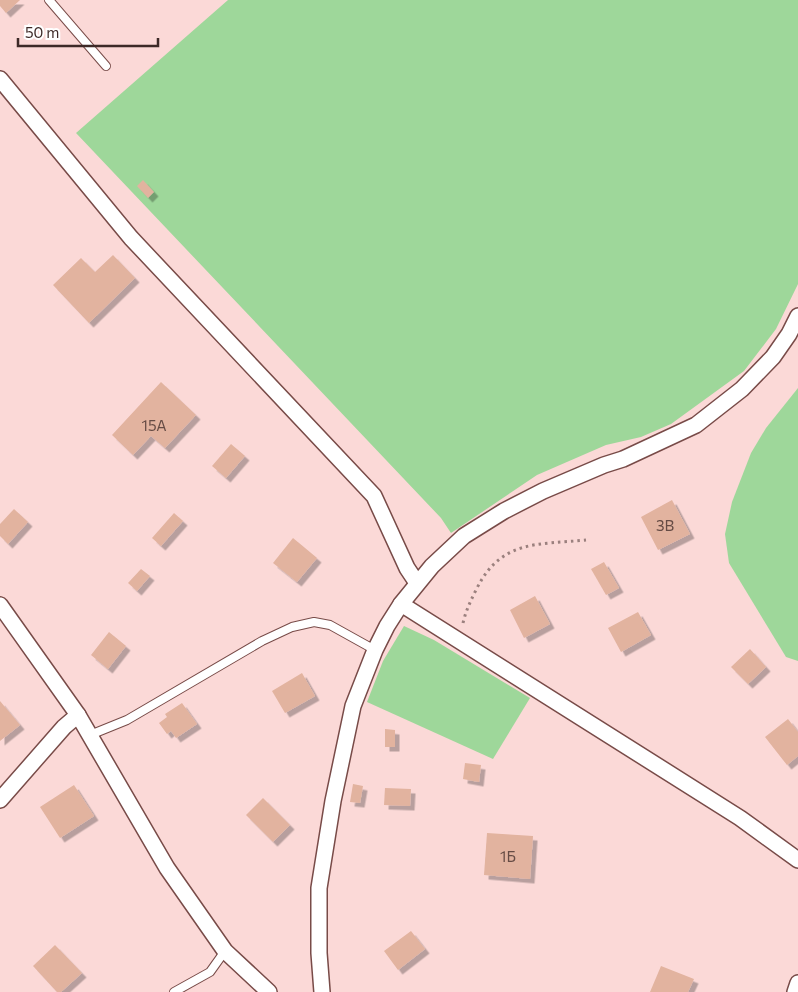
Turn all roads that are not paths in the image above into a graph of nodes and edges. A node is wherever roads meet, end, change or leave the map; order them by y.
1 (49, 0) edge
2 (106, 66) dead end
3 (0, 79) edge
4 (798, 316) edge
5 (417, 583) junction
6 (401, 604) junction
7 (0, 605) edge
8 (375, 650) junction
9 (78, 716) junction
10 (90, 735) junction
11 (0, 800) edge
12 (798, 860) edge
13 (225, 951) junction
14 (798, 983) edge
15 (174, 992) edge
16 (269, 992) edge
17 (322, 992) edge
18 (795, 992) edge

1 - 2 lane
3 - 5 street
4 - 5 street
5 - 6 street
6 - 8 street
6 - 12 street
7 - 9 street
8 - 10 lane
8 - 17 street
9 - 10 street
9 - 11 street
10 - 13 street
13 - 15 lane
13 - 16 street
14 - 18 street

